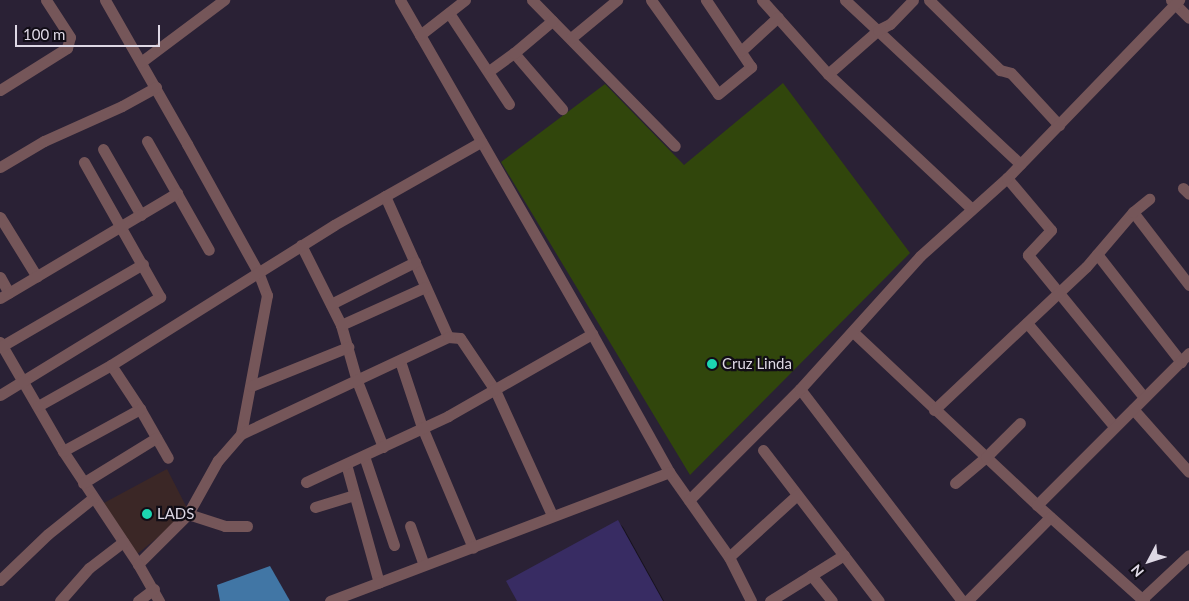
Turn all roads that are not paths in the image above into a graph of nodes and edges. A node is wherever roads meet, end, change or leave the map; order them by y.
1 (46, 0) edge
2 (224, 0) edge
3 (400, 0) edge
4 (465, 0) edge
5 (532, 0) edge
6 (617, 0) edge
7 (651, 0) edge
8 (706, 0) edge
9 (762, 0) edge
10 (845, 0) edge
11 (914, 0) edge
12 (928, 0) edge
13 (1175, 1) edge
14 (109, 2) edge
15 (449, 13) junction
16 (778, 17) junction
17 (1189, 18) edge
18 (552, 21) junction
19 (878, 30) junction
20 (420, 36) junction
21 (571, 38) junction
22 (740, 51) junction
23 (514, 53) junction
24 (141, 62) junction
25 (489, 71) junction
26 (828, 74) junction
27 (156, 87) junction
28 (0, 90) edge
29 (509, 104) dead end
30 (562, 109) dead end
31 (1060, 125) junction
32 (147, 141) dead end
33 (481, 142) junction
34 (675, 146) dead end
35 (102, 149) dead end
36 (84, 162) dead end
37 (1020, 164) junction
38 (0, 167) edge
39 (1006, 178) junction
40 (177, 193) junction
41 (385, 196) junction
42 (1149, 199) dead end
43 (972, 209) junction
44 (1133, 212) junction
45 (141, 215) junction
46 (0, 217) edge
47 (122, 227) junction
48 (301, 245) junction
49 (209, 250) dead end
50 (1097, 254) junction
51 (415, 262) junction
52 (143, 264) junction
53 (258, 272) junction
54 (0, 277) edge
55 (37, 277) junction
56 (1189, 285) edge
57 (425, 287) junction
58 (1059, 293) junction
59 (4, 296) edge
60 (330, 304) junction
61 (1027, 323) junction
62 (341, 325) junction
63 (853, 332) junction
64 (592, 334) junction
65 (448, 337) junction
66 (1, 344) edge
67 (348, 347) junction
68 (1185, 358) edge
69 (400, 361) junction
70 (111, 365) junction
71 (22, 380) junction
72 (357, 381) junction
73 (251, 386) junction
74 (800, 389) junction
75 (495, 390) junction
76 (0, 395) edge
77 (1144, 397) junction
78 (38, 406) junction
79 (140, 409) junction
80 (934, 410) junction
81 (1133, 410) junction
82 (1020, 423) dead end
83 (1114, 426) junction
84 (422, 428) junction
85 (241, 434) junction
86 (156, 438) junction
87 (383, 447) junction
88 (63, 450) junction
89 (763, 450) dead end
90 (364, 456) junction
91 (986, 457) junction
92 (168, 458) dead end
93 (346, 464) junction
94 (669, 472) junction
95 (1189, 472) edge
96 (306, 482) dead end
97 (83, 483) junction
98 (955, 483) dead end
99 (354, 495) junction
100 (797, 495) junction
101 (93, 498) junction
102 (689, 500) junction
103 (1037, 505) junction
104 (315, 507) dead end
105 (188, 514) junction
106 (552, 514) junction
107 (1050, 517) junction
108 (247, 526) dead end
109 (410, 526) dead end
110 (123, 542) junction
111 (394, 544) dead end
112 (473, 548) junction
113 (844, 555) junction
114 (1189, 555) edge
115 (729, 557) junction
116 (138, 564) junction
117 (424, 566) junction
118 (811, 575) junction
119 (0, 580) edge
120 (379, 583) junction
121 (154, 589) junction
122 (1143, 600) edge
123 (60, 601) edge
124 (138, 601) edge
125 (159, 601) edge
126 (330, 601) edge
127 (751, 601) edge
128 (770, 601) edge
129 (832, 601) edge
130 (879, 601) edge
131 (962, 601) edge
132 (967, 601) edge

1 - 28 street
2 - 24 street
3 - 20 street
4 - 15 street
5 - 18 street
6 - 21 street
7 - 22 street
8 - 22 street
9 - 16 street
10 - 19 street
11 - 19 street
12 - 31 street
13 - 17 street
13 - 31 street
14 - 24 street
15 - 20 street
15 - 25 street
16 - 22 street
16 - 26 street
18 - 21 street
18 - 23 street
19 - 26 street
19 - 37 street
20 - 33 street
21 - 34 street
23 - 25 street
23 - 30 street
24 - 27 street
25 - 29 street
26 - 43 street
27 - 38 street
27 - 53 street
31 - 37 street
32 - 40 street
33 - 41 street
33 - 64 street
35 - 45 street
36 - 47 street
37 - 39 street
39 - 43 street
39 - 58 street
40 - 45 street
40 - 49 street
41 - 48 street
41 - 51 street
42 - 44 street
43 - 63 street
44 - 50 street
44 - 56 street
45 - 47 street
46 - 55 street
47 - 52 street
47 - 55 street
48 - 53 street
48 - 60 street
50 - 58 street
50 - 68 street
51 - 57 street
51 - 60 street
52 - 66 street
52 - 71 street
53 - 70 street
53 - 73 street
54 - 59 street
55 - 59 street
57 - 62 street
57 - 65 street
58 - 61 street
58 - 77 street
60 - 62 street
61 - 80 street
61 - 83 street
62 - 67 street
63 - 74 street
63 - 80 street
64 - 75 street
64 - 94 street
65 - 69 street
65 - 75 street
66 - 71 street
67 - 72 street
67 - 73 street
68 - 77 street
69 - 72 street
69 - 84 street
70 - 78 street
70 - 79 street
71 - 76 street
71 - 78 street
72 - 85 street
72 - 87 street
73 - 85 street
74 - 102 street
74 - 131 street
75 - 84 street
75 - 106 street
77 - 81 street
78 - 88 street
79 - 86 street
79 - 88 street
80 - 91 street
81 - 83 street
81 - 95 street
82 - 91 street
83 - 103 street
84 - 87 street
84 - 112 street
85 - 105 street
86 - 92 street
86 - 97 street
87 - 90 street
88 - 97 street
89 - 100 street
90 - 93 street
90 - 111 street
91 - 98 street
91 - 103 street
93 - 96 street
93 - 99 street
94 - 102 street
94 - 106 street
97 - 101 street
99 - 104 street
99 - 120 street
100 - 113 street
100 - 115 street
101 - 110 street
101 - 119 street
102 - 115 street
103 - 107 street
105 - 108 street
105 - 116 street
106 - 112 street
107 - 122 street
107 - 132 street
109 - 117 street
110 - 116 street
110 - 123 street
112 - 117 street
113 - 118 street
113 - 130 street
114 - 122 street
115 - 127 street
116 - 121 street
117 - 120 street
118 - 128 street
118 - 129 street
120 - 126 street
121 - 124 street
121 - 125 street

